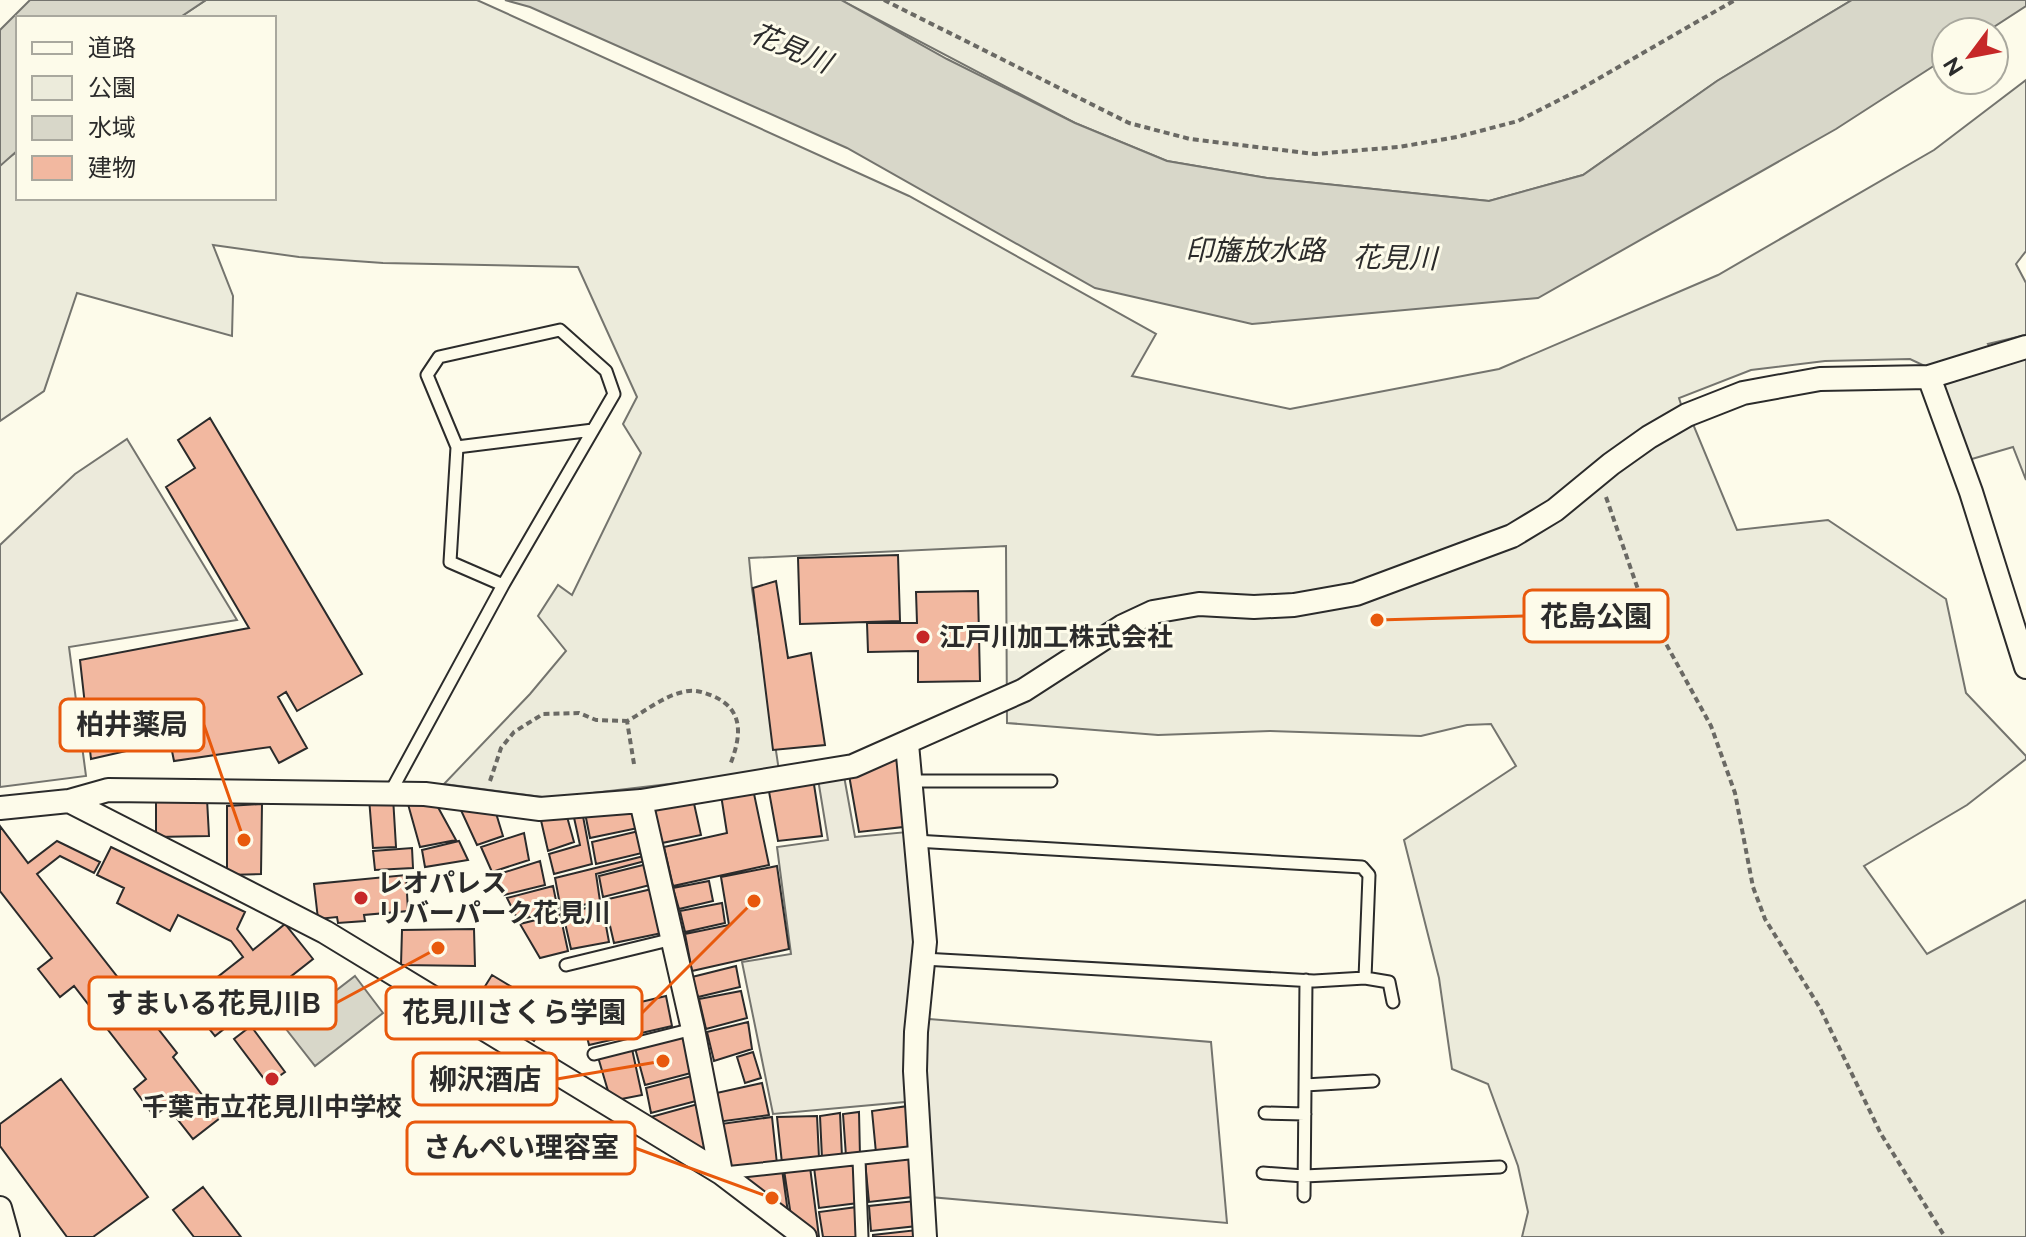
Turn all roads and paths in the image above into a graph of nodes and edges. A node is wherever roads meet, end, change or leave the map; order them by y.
1 (884, 0) edge
2 (1735, 0) edge
3 (2026, 347) edge
4 (1929, 377) junction
5 (593, 430) junction
6 (457, 447) junction
7 (1593, 479) junction
8 (503, 585) junction
9 (2026, 667) edge
10 (627, 721) junction
11 (907, 744) junction
12 (634, 764) dead end
13 (910, 781) junction
14 (1051, 781) dead end
15 (719, 789) junction
16 (390, 793) junction
17 (69, 801) junction
18 (641, 801) junction
19 (482, 802) junction
20 (0, 808) edge
21 (915, 841) junction
22 (673, 939) junction
23 (923, 959) junction
24 (566, 965) dead end
25 (1365, 978) junction
26 (1306, 980) junction
27 (1393, 1002) dead end
28 (693, 1029) junction
29 (594, 1054) dead end
30 (1373, 1081) dead end
31 (1305, 1085) junction
32 (1265, 1113) dead end
33 (1305, 1114) junction
34 (918, 1152) junction
35 (859, 1159) junction
36 (1500, 1167) dead end
37 (721, 1173) junction
38 (1263, 1173) dead end
39 (1304, 1176) junction
40 (1304, 1196) dead end
41 (0, 1208) edge
42 (8, 1237) edge
43 (805, 1237) edge
44 (862, 1237) edge
45 (925, 1237) edge
46 (1945, 1237) edge

1 - 2 path
3 - 4 street
4 - 7 street
4 - 9 street
5 - 6 lane
5 - 6 lane
5 - 8 lane
6 - 8 lane
7 - 11 street
7 - 46 path
8 - 16 lane
10 - 12 path
10 - 15 path
10 - 19 path
11 - 13 street
11 - 15 street
13 - 14 lane
13 - 21 street
15 - 18 street
16 - 17 street
16 - 19 street
17 - 20 street
17 - 37 street
18 - 19 street
18 - 22 street
21 - 23 street
21 - 25 lane
22 - 24 lane
22 - 28 street
23 - 26 lane
23 - 34 street
25 - 26 lane
25 - 27 lane
26 - 31 lane
28 - 29 lane
28 - 37 street
30 - 31 lane
31 - 33 lane
32 - 33 lane
33 - 39 lane
34 - 35 lane
34 - 45 street
35 - 37 lane
35 - 44 lane
36 - 39 lane
37 - 43 street
38 - 39 lane
39 - 40 lane
41 - 42 street

